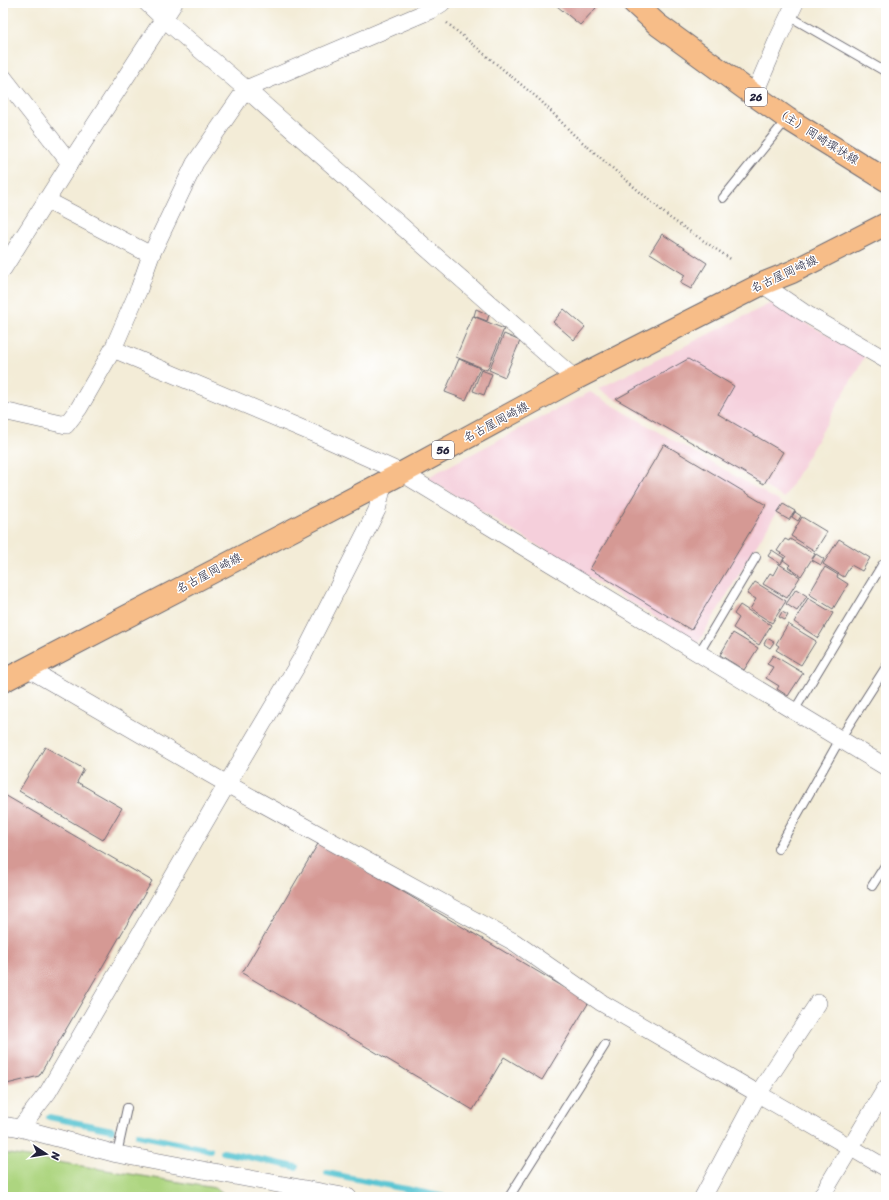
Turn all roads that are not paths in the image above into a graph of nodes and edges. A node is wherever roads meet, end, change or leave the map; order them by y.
1 (147, 3) edge
2 (174, 3) edge
3 (634, 3) edge
4 (437, 7) edge
5 (792, 9) edge
6 (163, 18) junction
7 (886, 72) edge
8 (3, 77) edge
9 (246, 89) junction
10 (754, 95) junction
11 (788, 119) junction
12 (70, 163) junction
13 (886, 180) edge
14 (724, 198) dead end
15 (46, 200) junction
16 (886, 224) edge
17 (151, 255) junction
18 (4, 264) edge
19 (762, 284) junction
20 (113, 349) junction
21 (886, 360) edge
22 (575, 379) junction
23 (3, 411) edge
24 (393, 477) junction
25 (756, 557) dead end
26 (882, 565) dead end
27 (699, 653) junction
28 (27, 668) junction
29 (886, 668) edge
30 (3, 682) edge
31 (794, 711) junction
32 (840, 739) junction
33 (886, 767) edge
34 (227, 784) junction
35 (778, 849) dead end
36 (886, 864) edge
37 (872, 886) dead end
38 (818, 1003) dead end
39 (605, 1044) dead end
40 (886, 1088) edge
41 (758, 1094) junction
42 (127, 1108) dead end
43 (3, 1125) edge
44 (20, 1128) junction
45 (851, 1148) junction
46 (116, 1154) junction
47 (886, 1168) edge
48 (348, 1197) edge
49 (510, 1197) edge
50 (703, 1197) edge
51 (821, 1197) edge

1 - 6 street
2 - 6 street
3 - 10 main road, （主）岡崎環状線 / 26
4 - 9 street
5 - 7 lane
5 - 10 street
6 - 9 street
6 - 12 street
8 - 12 street
9 - 17 street
9 - 22 street
10 - 11 main road, （主）岡崎環状線 / 26
11 - 13 main road, （主）岡崎環状線 / 26
11 - 14 lane
12 - 15 street
15 - 17 street
15 - 18 street
16 - 19 main road, 名古屋岡崎線 / 56
17 - 20 street
19 - 21 street
19 - 22 main road, 名古屋岡崎線 / 56
20 - 23 street
20 - 24 street
22 - 24 main road, 名古屋岡崎線 / 56
24 - 27 street
24 - 28 main road, 名古屋岡崎線 / 56
24 - 34 street
25 - 27 lane
26 - 31 lane
27 - 31 street
28 - 30 main road, 名古屋岡崎線 / 56
28 - 34 street
29 - 32 lane
31 - 32 street
32 - 33 street
32 - 35 lane
34 - 41 street
34 - 44 street
36 - 37 lane
38 - 41 street
39 - 49 lane
40 - 45 street
41 - 45 street
41 - 50 street
42 - 46 lane
43 - 44 street
44 - 46 street
45 - 47 street
45 - 51 street
46 - 48 street

